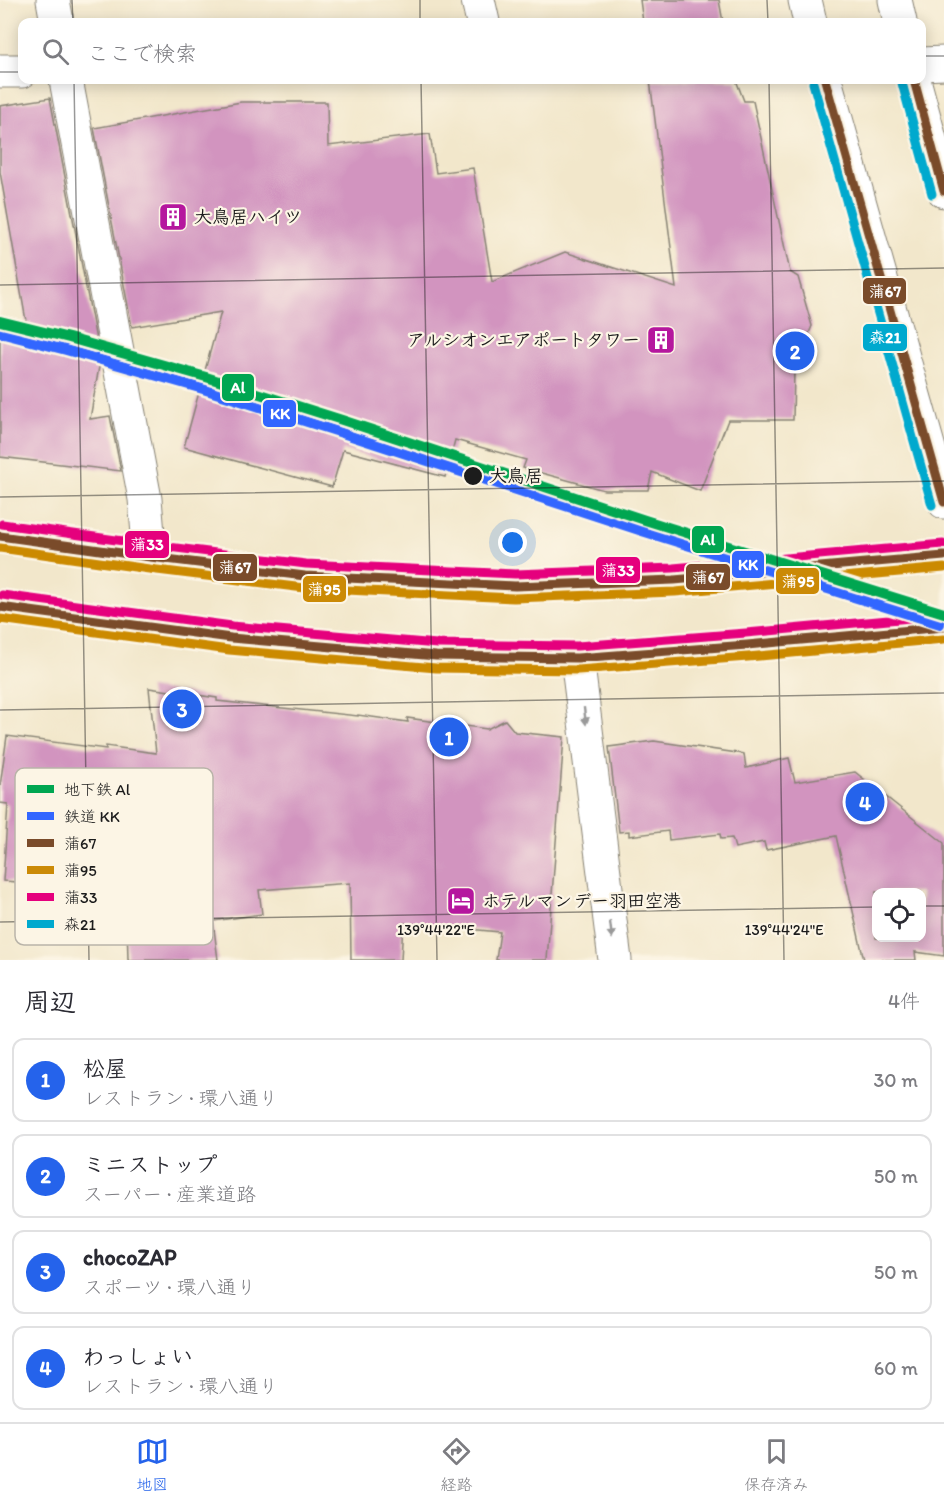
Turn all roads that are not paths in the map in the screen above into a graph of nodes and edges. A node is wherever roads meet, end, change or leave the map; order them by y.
1 (53, 0) edge
2 (478, 0) edge
3 (804, 0) edge
4 (895, 0) edge
5 (56, 18) edge
6 (482, 18) edge
7 (809, 18) edge
8 (899, 18) edge
9 (944, 63) edge
10 (926, 64) edge
11 (18, 70) edge
12 (0, 71) edge
13 (67, 84) edge
14 (826, 84) edge
15 (915, 84) edge
16 (944, 191) edge
17 (944, 502) edge
18 (0, 536) edge
19 (944, 556) edge
20 (150, 557) junction
21 (0, 607) edge
22 (944, 627) edge
23 (577, 658) junction
24 (615, 960) edge

1 - 5 main road
2 - 6 main road
3 - 7 main road
4 - 8 main road
9 - 10 main road
11 - 12 main road
13 - 20 main road
14 - 17 main road
15 - 16 main road
18 - 20 main road
19 - 20 main road
21 - 23 main road
22 - 23 main road
23 -> 24 main road

